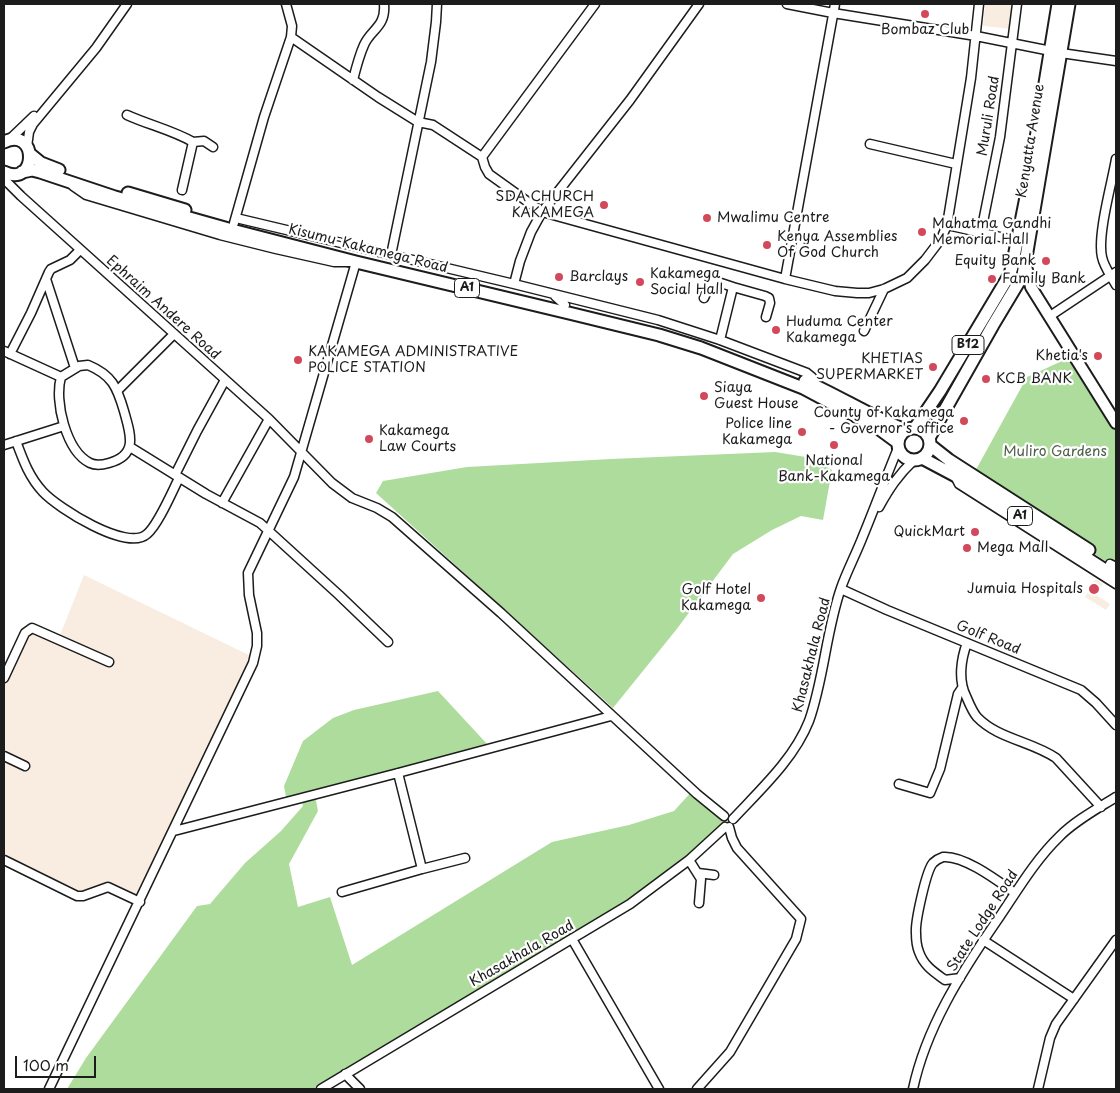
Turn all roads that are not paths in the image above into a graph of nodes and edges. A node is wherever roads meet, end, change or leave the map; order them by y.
1 (127, 4) edge
2 (286, 4) edge
3 (384, 4) edge
4 (437, 4) edge
5 (596, 4) edge
6 (699, 4) edge
7 (787, 4) edge
8 (835, 4) edge
9 (979, 4) edge
10 (1017, 4) edge
11 (1058, 4) edge
12 (1068, 4) edge
13 (833, 13) junction
14 (976, 36) junction
15 (291, 37) junction
16 (1013, 43) junction
17 (1056, 52) junction
18 (1116, 61) edge
19 (353, 80) junction
20 (57, 94) junction
21 (126, 115) dead end
22 (418, 122) junction
23 (7, 141) edge
24 (193, 142) junction
25 (870, 144) dead end
26 (213, 147) dead end
27 (29, 150) junction
28 (482, 157) junction
29 (1116, 159) edge
30 (956, 164) junction
31 (10, 177) edge
32 (1033, 188) junction
33 (182, 190) dead end
34 (542, 212) junction
35 (235, 221) junction
36 (948, 224) junction
37 (981, 232) junction
38 (1018, 240) junction
39 (80, 250) junction
40 (390, 255) junction
41 (1014, 260) junction
42 (356, 262) junction
43 (1026, 266) junction
44 (1113, 273) edge
45 (1010, 274) junction
46 (46, 279) junction
47 (785, 280) junction
48 (1019, 282) junction
49 (514, 284) junction
50 (1116, 285) edge
51 (734, 287) junction
52 (1031, 287) junction
53 (884, 290) junction
54 (553, 294) junction
55 (704, 298) dead end
56 (565, 305) junction
57 (1050, 316) junction
58 (766, 317) dead end
59 (864, 331) dead end
60 (174, 334) junction
61 (720, 340) junction
62 (7, 352) edge
63 (75, 368) junction
64 (61, 377) junction
65 (225, 380) junction
66 (817, 387) junction
67 (118, 390) junction
68 (940, 392) junction
69 (951, 398) junction
70 (269, 418) junction
71 (1116, 423) edge
72 (64, 426) junction
73 (910, 429) junction
74 (16, 441) junction
75 (929, 441) junction
76 (4, 445) edge
77 (898, 445) junction
78 (130, 448) junction
79 (302, 452) junction
80 (918, 459) junction
81 (954, 474) junction
82 (177, 477) junction
83 (222, 503) junction
84 (268, 532) junction
85 (864, 536) junction
86 (1114, 566) edge
87 (1116, 577) edge
88 (1116, 584) edge
89 (841, 589) junction
90 (388, 642) dead end
91 (967, 643) junction
92 (109, 662) dead end
93 (4, 678) edge
94 (962, 688) junction
95 (611, 716) junction
96 (1116, 725) edge
97 (4, 756) edge
98 (25, 766) dead end
99 (398, 773) junction
100 (898, 784) dead end
101 (1116, 797) edge
102 (1100, 807) junction
103 (729, 824) junction
104 (174, 831) junction
105 (465, 858) dead end
106 (4, 860) edge
107 (689, 860) junction
108 (422, 869) junction
109 (698, 873) junction
110 (714, 875) dead end
111 (342, 892) dead end
112 (1015, 892) junction
113 (140, 902) junction
114 (699, 904) dead end
115 (572, 940) junction
116 (983, 940) junction
117 (1116, 940) edge
118 (960, 978) junction
119 (1074, 999) junction
120 (345, 1074) junction
121 (325, 1088) edge
122 (49, 1089) edge
123 (360, 1089) edge
124 (659, 1089) edge
125 (698, 1089) edge
126 (913, 1089) edge
127 (1038, 1089) edge

1 - 20 street
2 - 15 street
3 - 19 street
4 - 22 street
5 - 28 street
6 - 34 street
7 - 13 street
8 - 13 street
9 - 14 street
10 - 16 street, Muruli Road
11 - 17 highway, Kenyatta Avenue / B12
12 - 17 highway, Kenyatta Avenue / B12
13 - 14 street
13 - 47 street
14 - 16 street
14 - 30 street
15 - 19 street
15 - 35 street
16 - 17 street
16 - 37 street, Muruli Road
17 - 18 street
17 - 32 highway, Kenyatta Avenue / B12
19 - 22 street
20 - 23 street
20 - 27 street
21 - 24 street
22 - 28 street
22 - 40 street
23 - 27 highway, Kisumu-Kakamega Road
24 - 26 street
24 - 33 street
25 - 30 street
27 - 31 highway
27 - 35 highway, Kisumu-Kakamega Road / A1
28 - 34 street
29 - 44 street
30 - 36 street
31 - 39 street, Ephraim Andere Road
31 - 42 highway, Kisumu-Kakamega Road / A1
32 - 38 highway, Kenyatta Avenue / B12
32 - 43 highway, Kenyatta Avenue / B12
34 - 47 street
34 - 49 street
35 - 40 street
35 - 56 highway, Kisumu-Kakamega Road / A1
36 - 37 street
36 - 53 street
37 - 38 street
38 - 41 highway, Kenyatta Avenue / B12
39 - 46 street
39 - 60 street, Ephraim Andere Road
40 - 49 street
41 - 43 main road
41 - 45 highway, Kenyatta Avenue / B12
42 - 77 highway, Kisumu-Kakamega Road / A1
42 - 79 street
43 - 48 highway, Kenyatta Avenue / B12
43 - 52 main road
44 - 50 street
44 - 57 street
45 - 48 main road
45 - 68 highway, Kenyatta Avenue / B12
46 - 62 street
46 - 63 street
47 - 53 street
48 - 52 main road
48 - 69 highway, Kenyatta Avenue / B12
49 - 54 street
51 - 55 street
51 - 58 street
51 - 61 street
52 - 57 main road
53 - 59 street
54 - 56 street
54 - 61 street
56 - 66 highway, Kisumu-Kakamega Road / A1
57 - 71 main road
60 - 65 street, Ephraim Andere Road
60 - 67 street
61 - 66 street
62 - 64 street
63 - 64 street
63 - 67 street
64 - 72 street
65 - 70 street, Ephraim Andere Road
65 - 82 street
66 - 73 highway, Kisumu-Kakamega Road / A1
67 - 78 street
68 - 69 highway
68 - 73 highway, Kenyatta Avenue / B12
69 - 75 highway, Kenyatta Avenue / B12
70 - 79 street, Ephraim Andere Road
70 - 83 street
72 - 74 street
72 - 78 street
73 - 75 highway
73 - 77 highway
74 - 76 street
74 - 82 street
75 - 80 highway
75 - 86 highway, A1
77 - 80 highway
77 - 85 street
78 - 82 street
79 - 84 street
79 - 95 street, Ephraim Andere Road
80 - 81 highway, A1
80 - 85 street
81 - 87 highway, A1
81 - 88 street
82 - 83 street
83 - 84 street
84 - 90 street
84 - 104 street
85 - 89 street, Khasakhala Road
89 - 91 street, Golf Road
89 - 103 street, Khasakhala Road
91 - 94 street
91 - 96 street, Golf Road
92 - 93 street
94 - 100 street
94 - 102 street
95 - 99 street
95 - 103 street, Ephraim Andere Road
97 - 98 street
99 - 104 street
99 - 108 street
101 - 102 street, State Lodge Road
102 - 112 street, State Lodge Road
103 - 107 street, Khasakhala Road
103 - 125 street
104 - 113 street
105 - 108 street
106 - 113 street
107 - 109 street
107 - 115 street, Khasakhala Road
108 - 111 street
109 - 110 street
109 - 114 street
112 - 116 street, State Lodge Road
112 - 118 street
113 - 122 street
115 - 120 street, Khasakhala Road
115 - 124 street
116 - 118 street, State Lodge Road
116 - 119 street
117 - 119 street
118 - 126 street, State Lodge Road
119 - 127 street
120 - 121 street, Khasakhala Road
120 - 123 street

